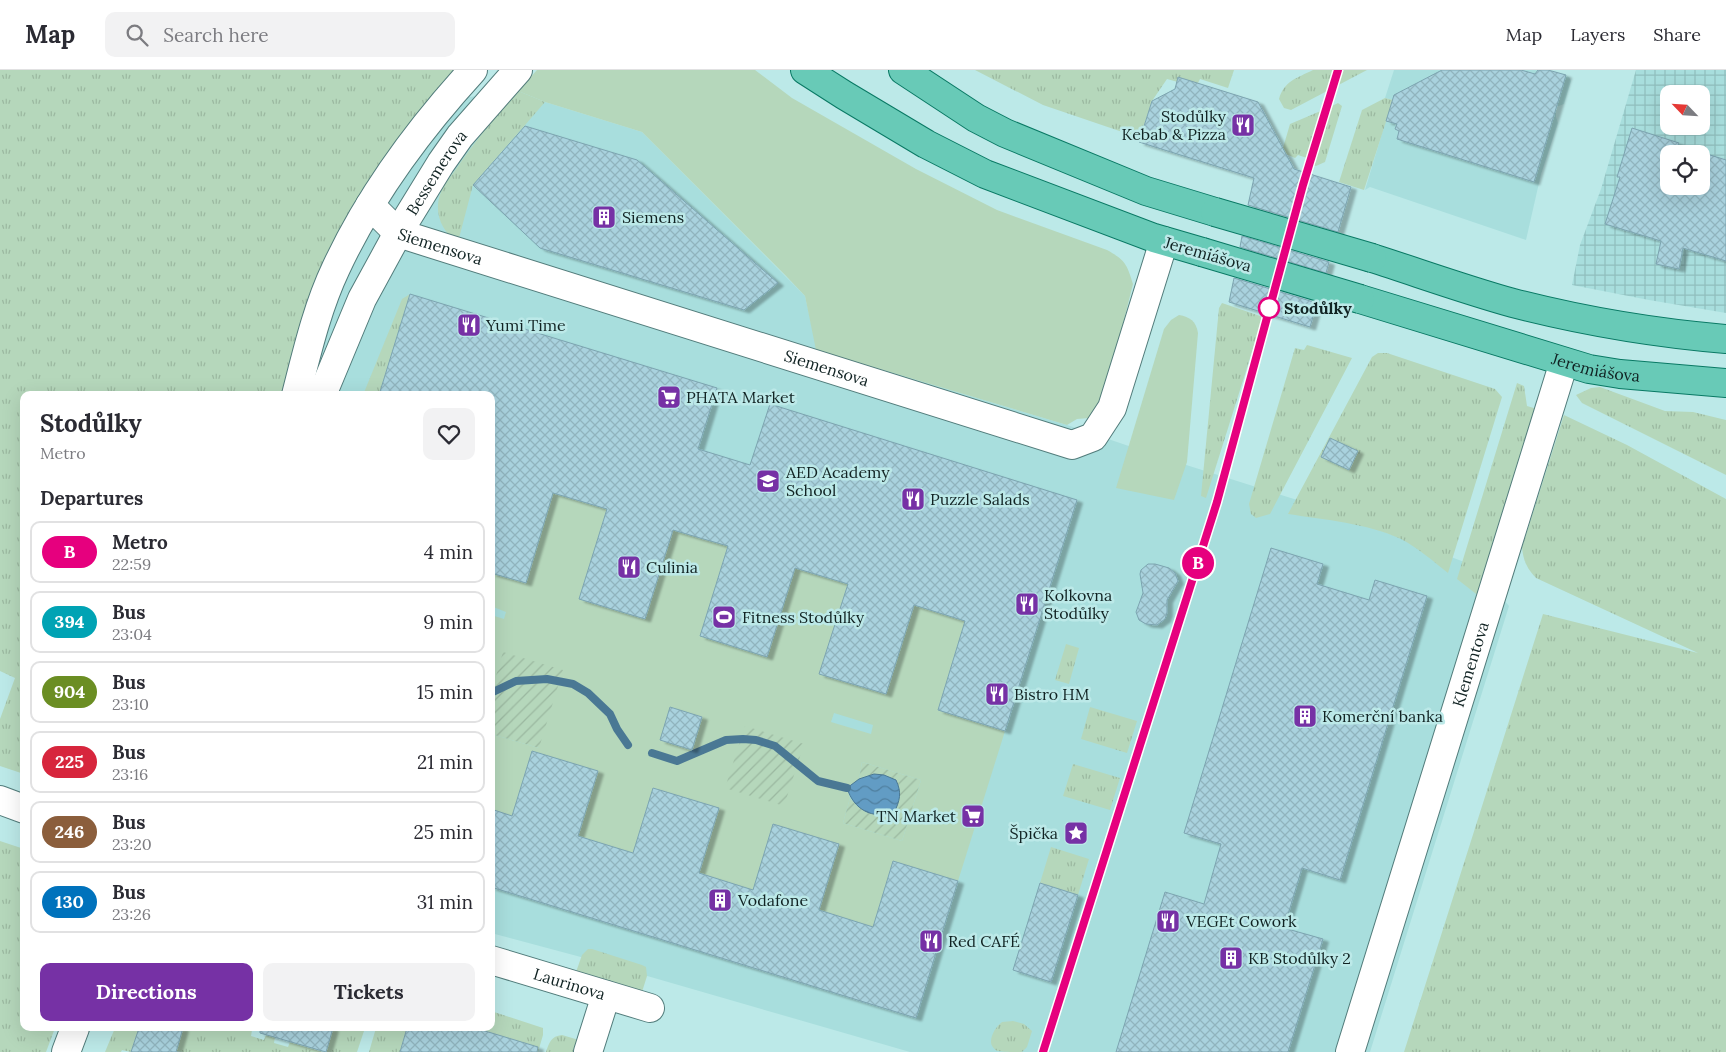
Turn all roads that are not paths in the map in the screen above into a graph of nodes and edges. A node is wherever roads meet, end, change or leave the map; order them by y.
1 (473, 70) edge
2 (518, 70) edge
3 (805, 70) edge
4 (903, 70) edge
5 (370, 205) junction
6 (398, 233) junction
7 (1164, 241) junction
8 (1726, 339) edge
9 (1564, 362) junction
10 (1713, 382) edge
11 (297, 391) edge
12 (324, 391) edge
13 (1726, 394) edge
14 (0, 800) edge
15 (20, 808) edge
16 (495, 961) edge
17 (606, 995) junction
18 (650, 1008) dead end
19 (74, 1031) edge
20 (66, 1052) edge
21 (588, 1052) edge
22 (1350, 1052) edge

1 - 5 street, Bessemerova
2 - 6 street, Bessemerova
3 - 7 main road, Jeremiášova
4 - 8 main road, bridge
5 - 6 street, Siemensova
5 - 11 street, Bessemerova
6 - 7 street, Siemensova
6 - 12 street, Bessemerova
7 - 9 main road, Jeremiášova, bridge
9 - 10 main road, Jeremiášova
9 - 22 street, Klementova
10 - 13 main road
14 - 15 street
16 - 17 street, Laurinova
17 - 18 street, Laurinova
17 - 21 street
19 - 20 street

